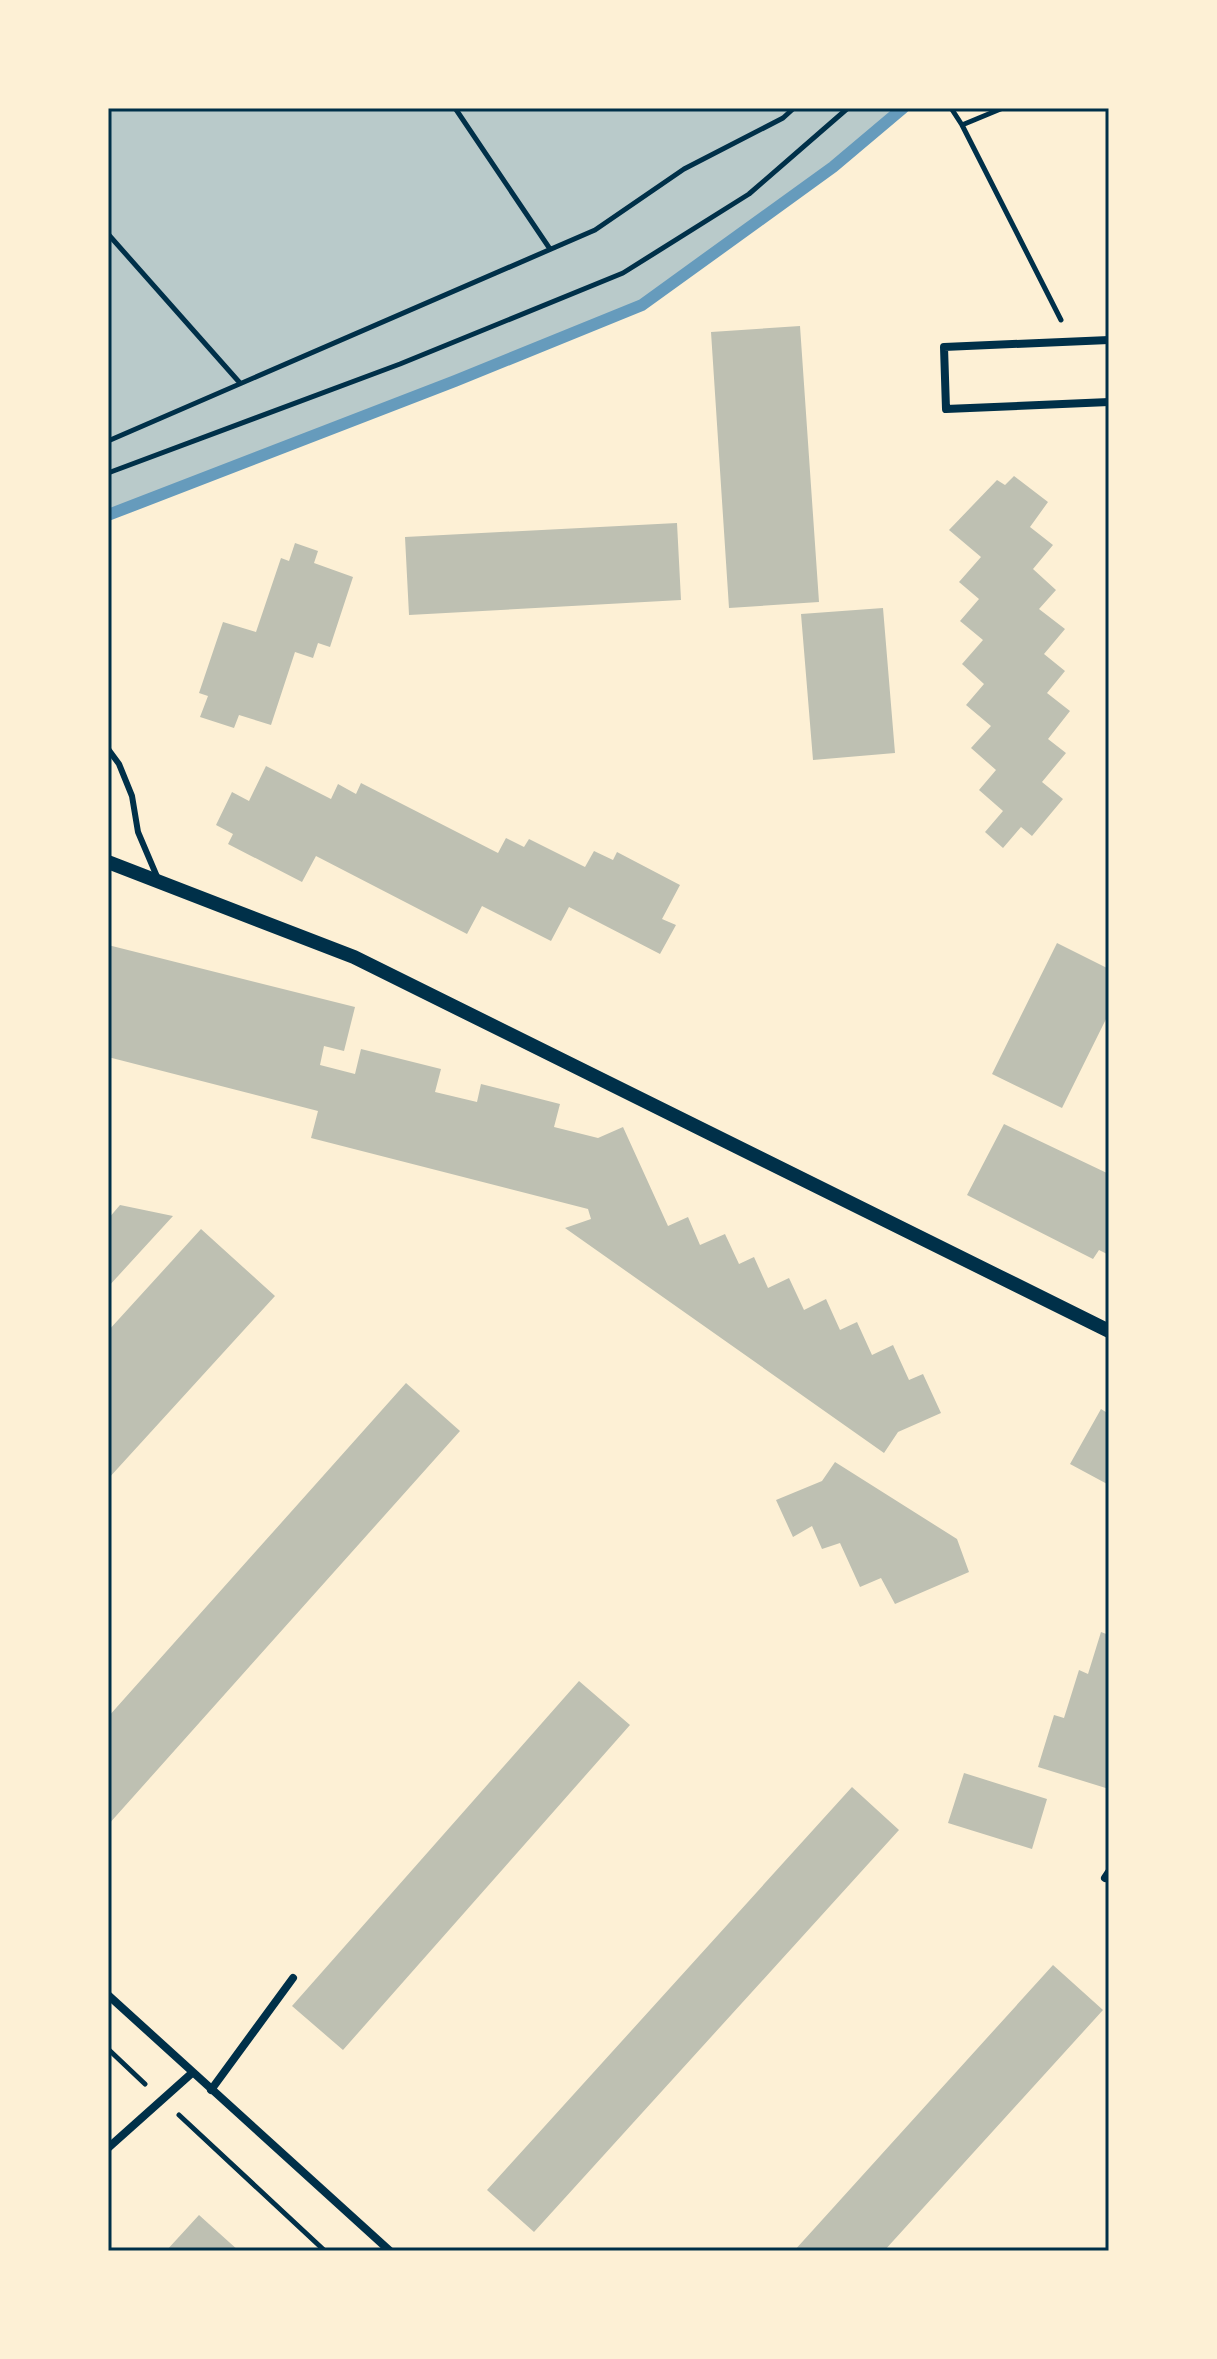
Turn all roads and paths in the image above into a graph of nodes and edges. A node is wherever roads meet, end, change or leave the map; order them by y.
1 (455, 108) edge
2 (794, 108) edge
3 (848, 108) edge
4 (951, 108) edge
5 (1003, 108) edge
6 (962, 125) junction
7 (108, 234) edge
8 (550, 249) junction
9 (1109, 340) edge
10 (1072, 342) junction
11 (240, 383) junction
12 (1109, 402) edge
13 (108, 441) edge
14 (108, 473) edge
15 (108, 749) edge
16 (108, 862) edge
17 (158, 880) junction
18 (1109, 1331) edge
19 (293, 1978) dead end
20 (108, 1995) edge
21 (108, 2049) edge
22 (192, 2073) junction
23 (211, 2090) junction
24 (163, 2101) junction
25 (108, 2148) edge
26 (325, 2251) edge
27 (390, 2251) edge

1 - 8 path
2 - 8 path
3 - 14 path
4 - 6 path
5 - 6 path
6 - 10 path
7 - 11 path
8 - 11 path
9 - 10 street
10 - 12 street
11 - 13 path
15 - 17 lane
16 - 17 street
17 - 18 street
19 - 23 street
20 - 22 street
21 - 24 path
22 - 23 street
22 - 24 street
23 - 27 street
24 - 25 street
24 - 26 path

